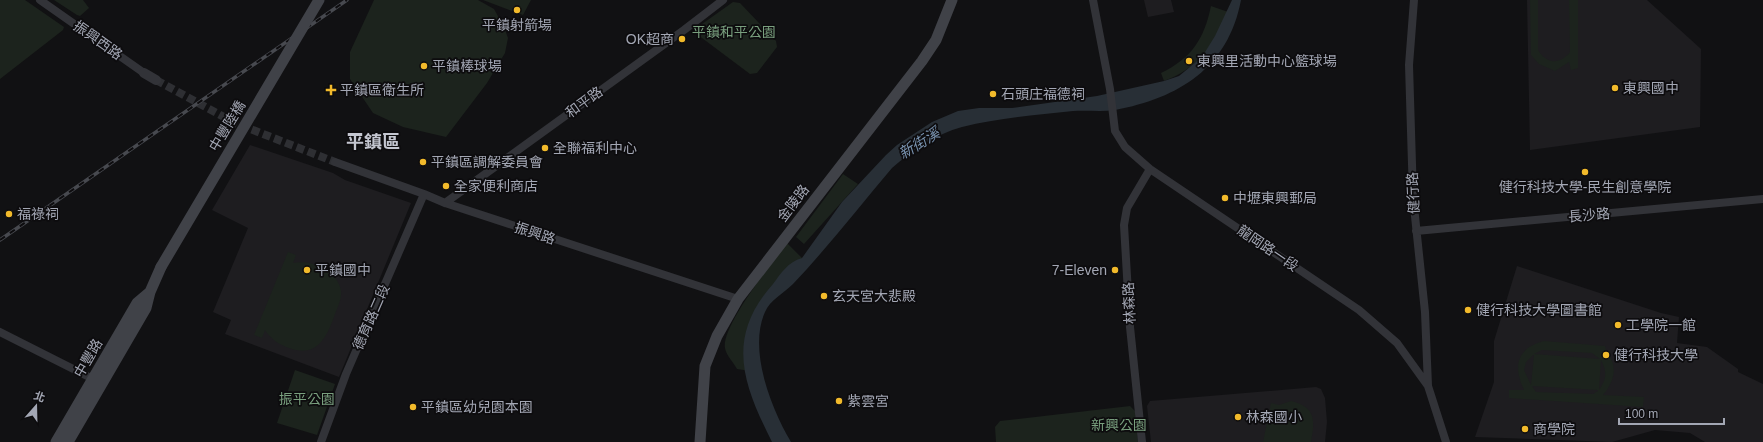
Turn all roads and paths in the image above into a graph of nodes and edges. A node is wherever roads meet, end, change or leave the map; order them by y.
1 (40, 0) edge
2 (319, 0) edge
3 (723, 0) edge
4 (952, 0) edge
5 (1093, 0) edge
6 (1414, 0) edge
7 (144, 73) joint
8 (156, 80) tunnel mouth
9 (335, 162) tunnel mouth
10 (1150, 169) junction
11 (424, 194) junction
12 (1763, 199) edge
13 (445, 203) junction
14 (1416, 231) junction
15 (161, 267) joint
16 (738, 299) junction
17 (0, 332) edge
18 (97, 381) junction
19 (1428, 386) junction
20 (56, 442) edge
21 (68, 442) edge
22 (321, 442) edge
23 (700, 442) edge
24 (1142, 442) edge
25 (1446, 442) edge

1 - 7 street, 振興西路
2 - 15 main road, 中豐陸橋, bridge
3 - 13 street, 和平路
4 - 16 main road, 金陵路
5 - 10 street, 龍岡路一段
6 - 14 street, 健行路
7 - 8 street, 振興西路
9 - 11 street, 振興路
10 - 19 street, 龍岡路一段
10 - 24 street, 林森路
11 - 13 street, 振興路
11 - 22 street, 德育路二段
12 - 14 street, 長沙路
13 - 16 street, 振興路
14 - 19 street, 健行路
15 - 18 main road, 中豐路
16 - 23 main road, 金陵路
17 - 18 street
18 - 20 main road, 中豐路
18 - 21 main road, 中豐路
19 - 25 street

